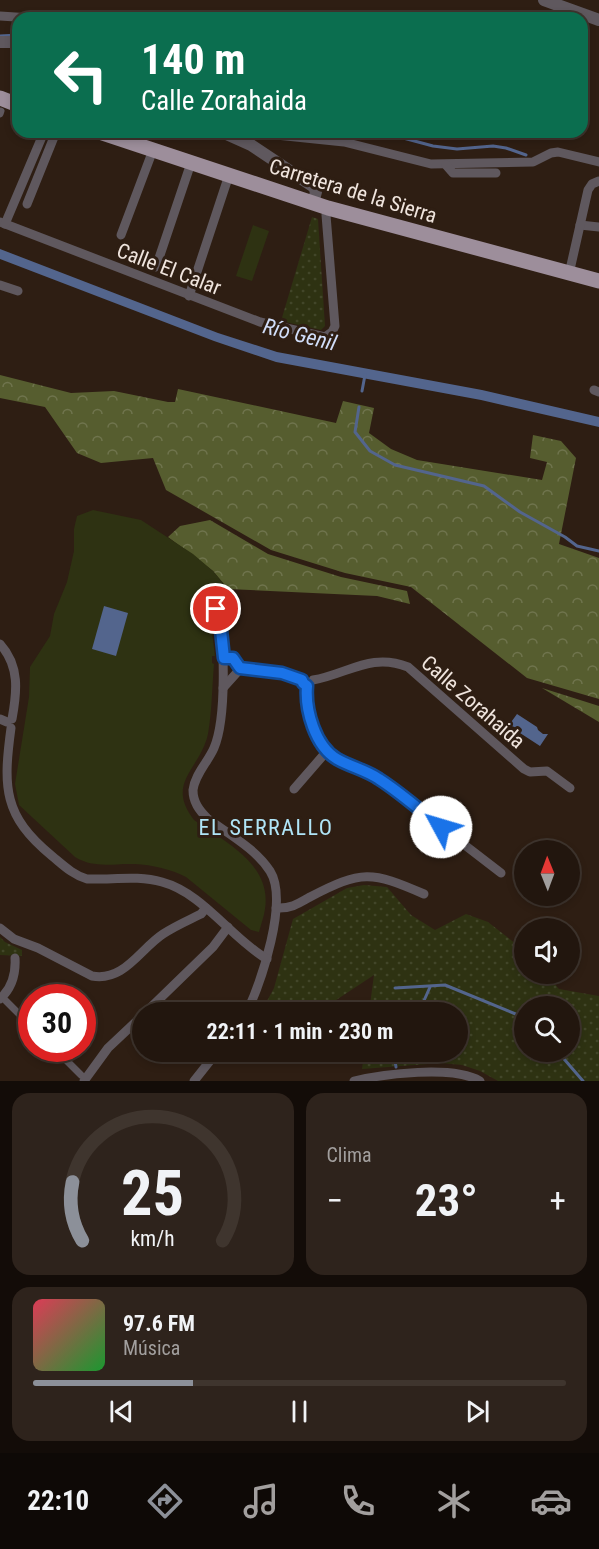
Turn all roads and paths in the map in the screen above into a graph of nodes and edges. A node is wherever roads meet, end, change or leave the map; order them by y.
1 (544, 0) edge
2 (577, 12) edge
3 (41, 138) edge
4 (54, 138) edge
5 (117, 138) edge
6 (246, 138) edge
7 (304, 138) edge
8 (153, 150) junction
9 (599, 162) edge
10 (191, 163) junction
11 (446, 165) junction
12 (496, 172) dead end
13 (229, 175) junction
14 (599, 182) edge
15 (313, 203) junction
16 (27, 204) dead end
17 (328, 208) junction
18 (2, 223) edge
19 (580, 225) junction
20 (599, 227) edge
21 (121, 235) dead end
22 (156, 267) dead end
23 (569, 274) junction
24 (599, 282) edge
25 (0, 285) edge
26 (18, 291) dead end
27 (189, 296) junction
28 (216, 609) dead end
29 (0, 644) edge
30 (224, 658) junction
31 (240, 668) junction
32 (307, 682) junction
33 (223, 688) junction
34 (8, 722) edge
35 (327, 751) junction
36 (570, 788) dead end
37 (294, 789) dead end
38 (501, 873) dead end
39 (424, 894) dead end
40 (206, 908) junction
41 (276, 908) junction
42 (228, 927) junction
43 (0, 928) edge
44 (15, 958) dead end
45 (267, 958) junction
46 (3, 1000) edge
47 (156, 1002) edge
48 (251, 1002) edge
49 (18, 1014) edge
50 (132, 1025) edge
51 (67, 1062) edge
52 (209, 1062) edge
53 (82, 1078) edge
54 (194, 1081) edge
55 (354, 1081) edge
56 (480, 1081) edge

1 - 2 street
3 - 18 street
4 - 16 street
5 - 8 main road, Carretera de la Sierra
6 - 15 street
7 - 11 street
8 - 10 main road, Carretera de la Sierra
8 - 21 street
9 - 11 street
10 - 13 main road, Carretera de la Sierra
10 - 22 street
11 - 12 street
13 - 15 main road, Carretera de la Sierra
13 - 27 street
14 - 19 street
15 - 17 main road, Carretera de la Sierra
17 - 23 main road, Carretera de la Sierra
17 - 27 street, Calle El Calar
18 - 27 street, Calle El Calar
19 - 20 street
19 - 23 street
23 - 24 main road, Carretera de la Sierra
25 - 26 street
28 - 30 street
29 - 34 street
30 - 31 street
30 - 33 street
31 - 32 street
31 - 33 street
32 - 35 street
32 - 36 street, Calle Zorahaida
33 - 41 street
34 - 40 street
35 - 37 street
35 - 38 street
39 - 41 street
40 - 42 street
40 - 43 street
41 - 45 street
42 - 45 street
42 - 47 street
44 - 46 street
45 - 48 street
46 - 49 street
50 - 53 street
51 - 53 street
52 - 54 street
55 - 56 street

